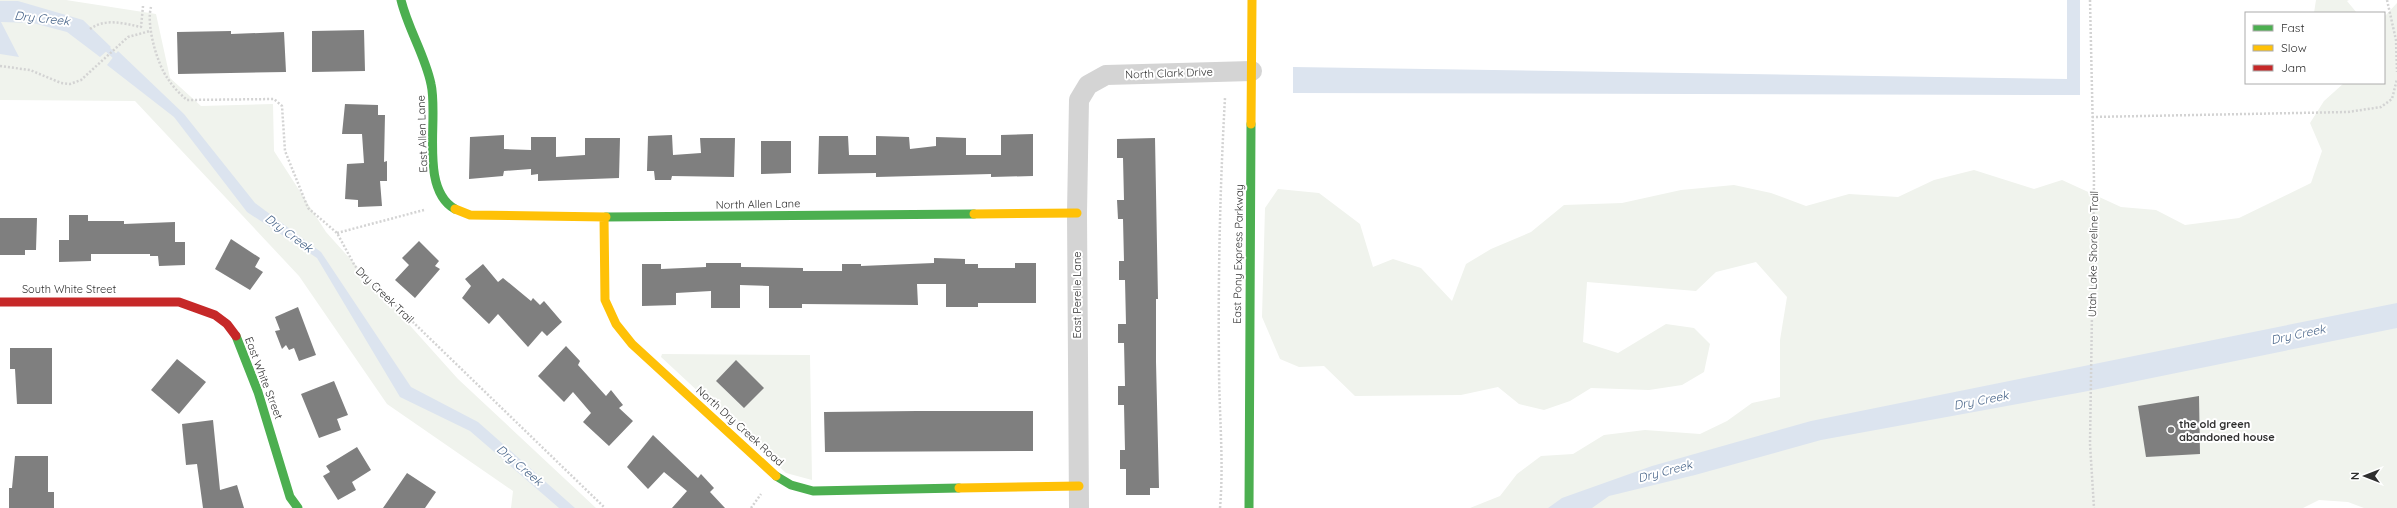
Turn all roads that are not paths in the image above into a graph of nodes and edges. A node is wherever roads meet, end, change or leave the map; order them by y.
1 (401, 0) edge
2 (1252, 0) edge
3 (1252, 71) junction
4 (1088, 85) joint
5 (444, 200) joint
6 (1077, 213) junction
7 (604, 218) junction
8 (139, 301) joint
9 (0, 302) edge
10 (1079, 486) junction
11 (298, 508) edge
12 (1079, 508) edge
13 (1249, 508) edge

1 - 5 street, East Allen Lane
2 - 3 street, East Pony Express Parkway
3 - 4 street, North Clark Drive
3 - 13 street, East Pony Express Parkway
4 - 6 street, East Perelle Lane
5 - 7 street, North Allen Lane
6 - 7 street, North Allen Lane
6 - 10 street, East Perelle Lane
7 - 10 street, North Dry Creek Road
8 - 9 street, South White Street
8 - 11 street, East White Street
10 - 12 street, East Perelle Lane

